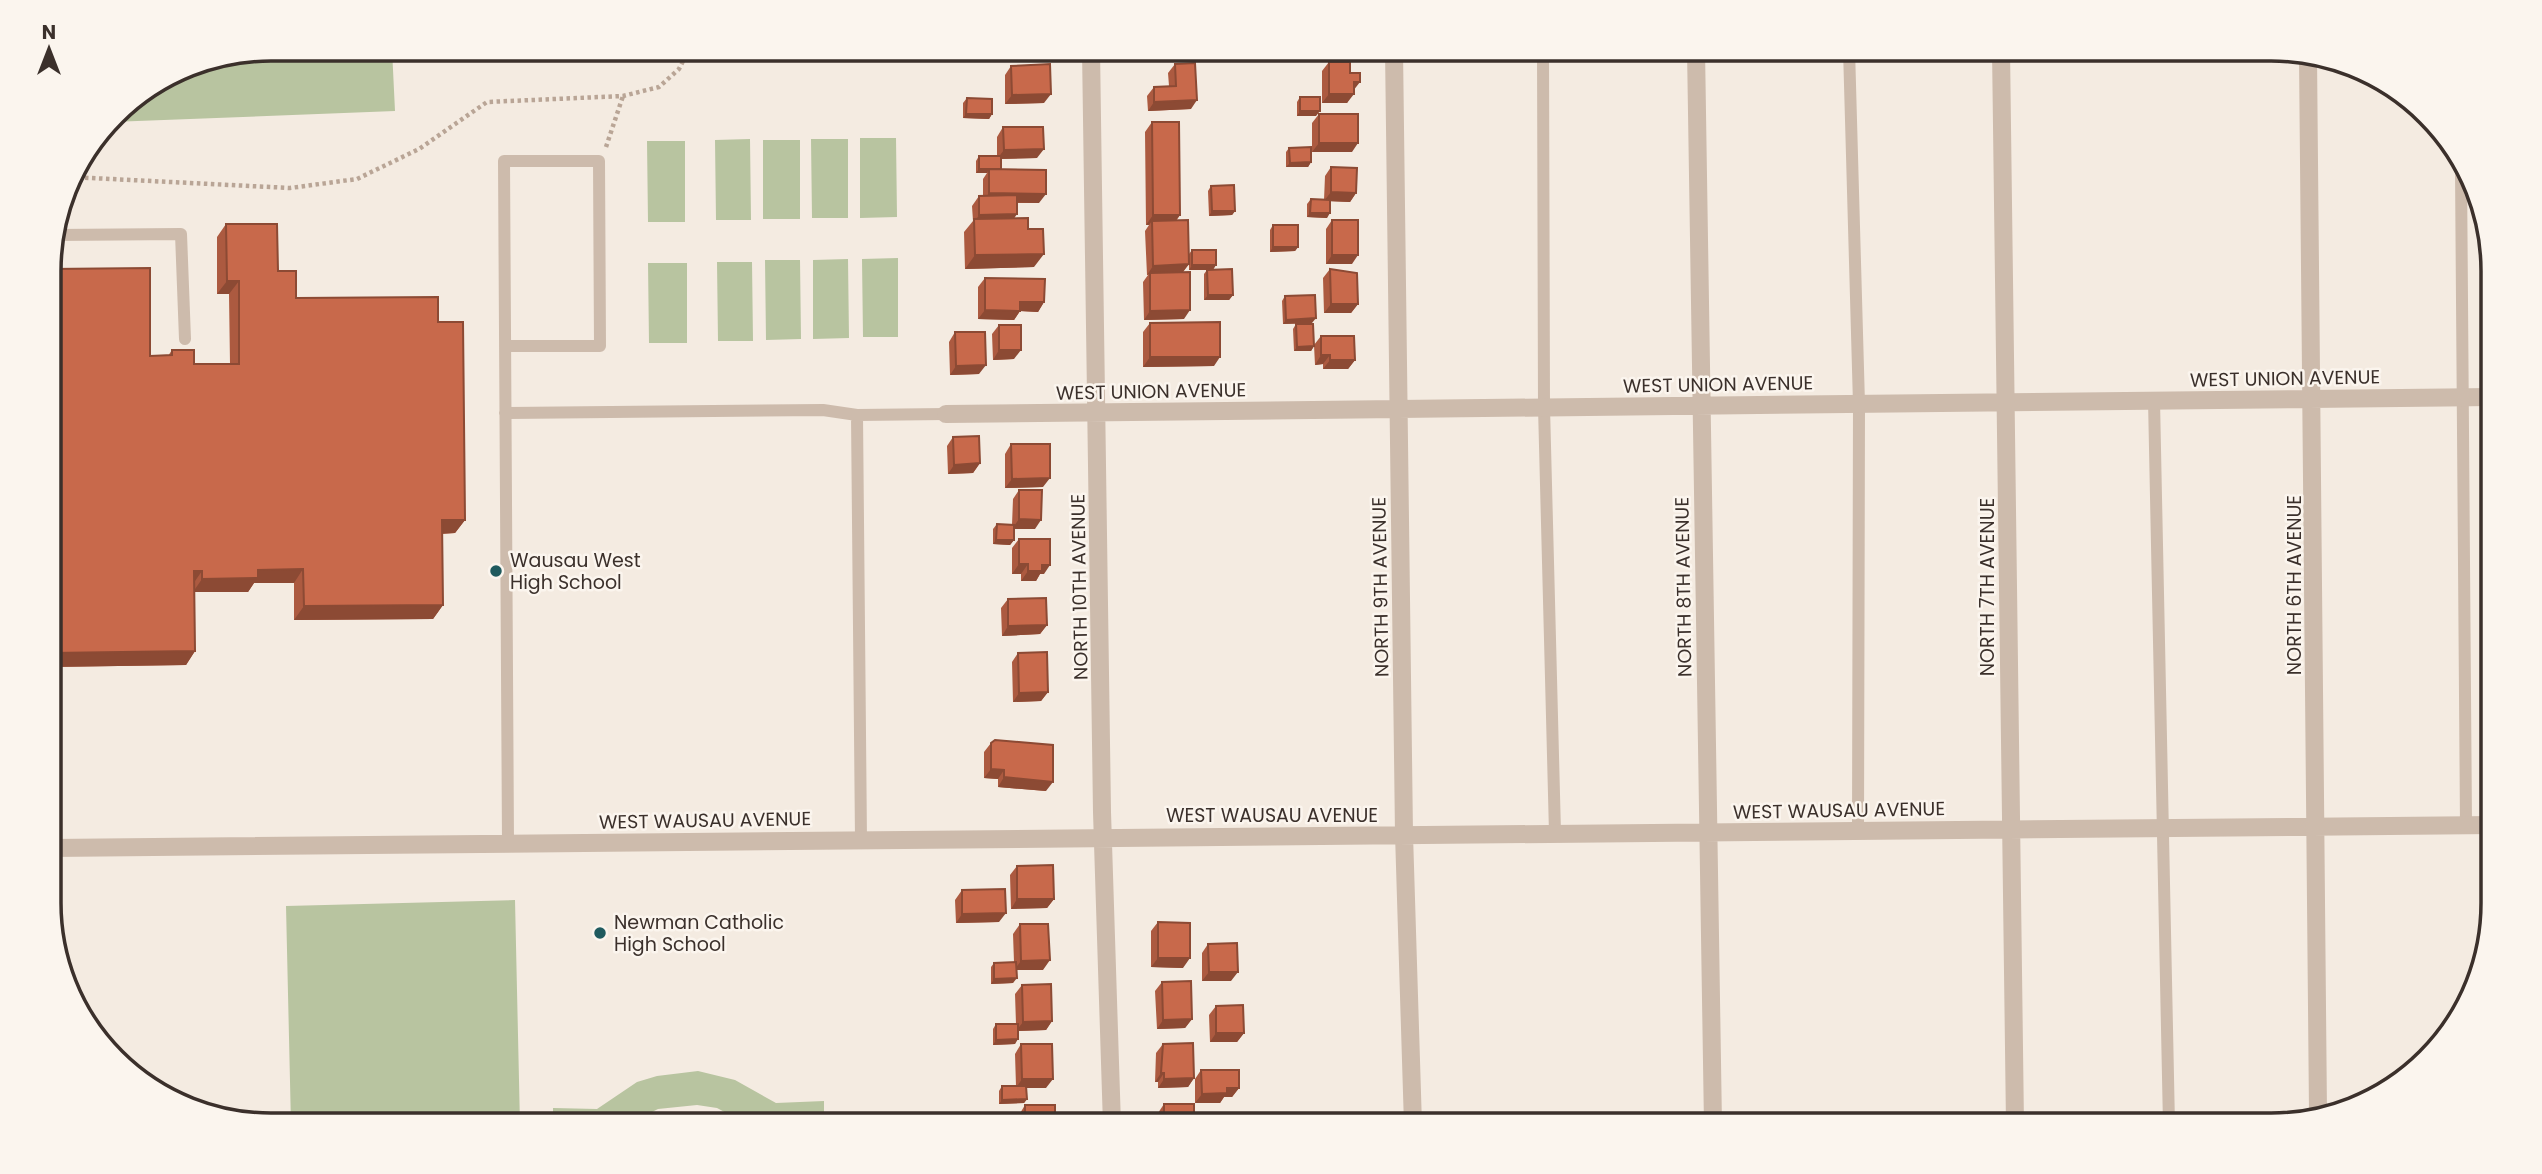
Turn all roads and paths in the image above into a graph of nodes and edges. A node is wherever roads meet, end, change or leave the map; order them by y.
1 (683, 61) edge
2 (1091, 61) edge
3 (1394, 61) edge
4 (1543, 61) edge
5 (1696, 61) edge
6 (1849, 61) edge
7 (2001, 61) edge
8 (2308, 65) edge
9 (623, 96) junction
10 (599, 161) junction
11 (84, 178) edge
12 (2461, 183) edge
13 (65, 235) edge
14 (185, 339) dead end
15 (505, 346) junction
16 (2462, 397) junction
17 (2481, 397) edge
18 (2311, 399) junction
19 (2154, 400) junction
20 (2006, 402) junction
21 (1860, 404) junction
22 (1702, 406) junction
23 (1544, 407) junction
24 (1398, 409) junction
25 (505, 413) junction
26 (1098, 413) junction
27 (946, 414) joint
28 (857, 415) junction
29 (2466, 825) junction
30 (2481, 825) edge
31 (2317, 826) junction
32 (2163, 828) junction
33 (2010, 829) junction
34 (1858, 830) junction
35 (1709, 832) junction
36 (1555, 833) junction
37 (1404, 834) junction
38 (1103, 837) junction
39 (861, 840) junction
40 (508, 843) junction
41 (61, 848) edge
42 (2318, 1107) edge
43 (1413, 1112) edge
44 (1713, 1112) edge
45 (2015, 1112) edge
46 (2169, 1112) edge
47 (1112, 1113) edge

1 - 9 path
2 - 26 street, NORTH 10TH AVENUE
3 - 24 street, NORTH 9TH AVENUE
4 - 23 lane
5 - 22 street, NORTH 8TH AVENUE
6 - 21 lane
7 - 20 street, NORTH 7TH AVENUE
8 - 18 street, NORTH 6TH AVENUE
9 - 10 path
9 - 11 path
10 - 15 lane
10 - 15 lane
12 - 16 lane
13 - 14 lane
15 - 25 lane
16 - 17 street, WEST UNION AVENUE
16 - 18 street, WEST UNION AVENUE
16 - 29 lane
18 - 19 street, WEST UNION AVENUE
18 - 31 street, NORTH 6TH AVENUE
19 - 20 street, WEST UNION AVENUE
19 - 32 lane
20 - 21 street, WEST UNION AVENUE
20 - 33 street, NORTH 7TH AVENUE
21 - 22 street, WEST UNION AVENUE
21 - 34 lane
22 - 23 street, WEST UNION AVENUE
22 - 35 street, NORTH 8TH AVENUE
23 - 24 street, WEST UNION AVENUE
23 - 36 lane
24 - 26 street, WEST UNION AVENUE
24 - 37 street, NORTH 9TH AVENUE
25 - 28 lane
25 - 40 lane
26 - 27 street, WEST UNION AVENUE
26 - 38 street, NORTH 10TH AVENUE
27 - 28 lane
28 - 39 lane
29 - 30 street, WEST WAUSAU AVENUE
29 - 31 street, WEST WAUSAU AVENUE
31 - 32 street, WEST WAUSAU AVENUE
31 - 42 street, NORTH 6TH AVENUE
32 - 33 street, WEST WAUSAU AVENUE
32 - 46 lane
33 - 34 street, WEST WAUSAU AVENUE
33 - 45 street, NORTH 7TH AVENUE
34 - 35 street, WEST WAUSAU AVENUE
35 - 36 street, WEST WAUSAU AVENUE
35 - 44 street, NORTH 8TH AVENUE
36 - 37 street, WEST WAUSAU AVENUE
37 - 38 street, WEST WAUSAU AVENUE
37 - 43 street, NORTH 9TH AVENUE
38 - 39 street, WEST WAUSAU AVENUE
38 - 47 street, NORTH 10TH AVENUE
39 - 40 street, WEST WAUSAU AVENUE
40 - 41 street, WEST WAUSAU AVENUE

